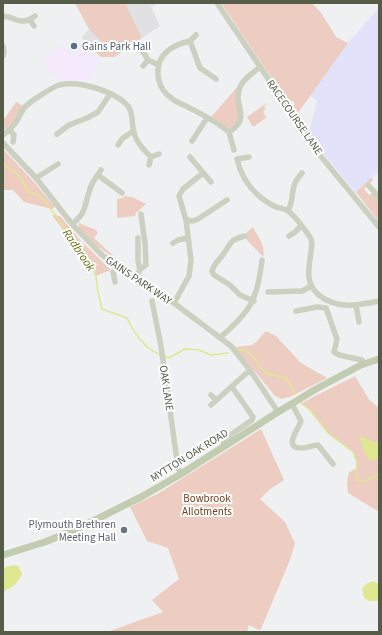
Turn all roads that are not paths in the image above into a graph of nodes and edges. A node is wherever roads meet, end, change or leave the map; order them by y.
1 (217, 3) edge
2 (3, 16) edge
3 (34, 26) dead end
4 (196, 35) dead end
5 (190, 41) junction
6 (139, 45) dead end
7 (3, 46) edge
8 (3, 56) edge
9 (148, 60) junction
10 (159, 65) junction
11 (143, 66) dead end
12 (260, 67) junction
13 (216, 79) dead end
14 (110, 94) junction
15 (207, 118) junction
16 (10, 130) junction
17 (133, 131) junction
18 (228, 132) junction
19 (3, 134) edge
20 (57, 134) dead end
21 (192, 141) dead end
22 (3, 142) edge
23 (13, 142) dead end
24 (118, 145) dead end
25 (159, 154) dead end
26 (150, 157) junction
27 (190, 157) dead end
28 (249, 157) dead end
29 (238, 159) junction
30 (58, 164) dead end
31 (149, 165) dead end
32 (203, 173) junction
33 (302, 173) dead end
34 (36, 178) junction
35 (212, 182) dead end
36 (370, 186) dead end
37 (122, 193) dead end
38 (379, 198) edge
39 (227, 200) dead end
40 (288, 211) junction
41 (141, 214) dead end
42 (186, 220) junction
43 (72, 224) junction
44 (301, 226) junction
45 (379, 227) edge
46 (245, 236) dead end
47 (289, 236) dead end
48 (138, 238) dead end
49 (188, 238) junction
50 (176, 239) dead end
51 (255, 264) dead end
52 (117, 266) junction
53 (140, 270) junction
54 (135, 278) junction
55 (116, 282) dead end
56 (311, 286) junction
57 (268, 292) dead end
58 (152, 301) dead end
59 (254, 301) junction
60 (379, 301) edge
61 (174, 303) junction
62 (356, 305) junction
63 (296, 311) dead end
64 (359, 322) dead end
65 (221, 337) junction
66 (379, 360) edge
67 (364, 364) junction
68 (250, 370) junction
69 (232, 387) junction
70 (211, 395) dead end
71 (216, 400) junction
72 (292, 404) junction
73 (211, 405) dead end
74 (278, 412) junction
75 (222, 441) dead end
76 (333, 464) dead end
77 (181, 474) junction
78 (3, 555) edge

1 - 12 street, RACECOURSE LANE
2 - 3 street
4 - 5 street
5 - 10 street
5 - 13 street
6 - 9 street
7 - 8 street
9 - 10 street
9 - 11 street
10 - 15 street
12 - 18 street
12 - 45 street, RACECOURSE LANE
14 - 16 street
14 - 17 street
14 - 20 street
15 - 18 street
15 - 21 street
16 - 19 street
16 - 23 street
17 - 24 street
17 - 26 street
18 - 29 street
22 - 34 street, GAINS PARK WAY
25 - 26 street
26 - 31 street
27 - 32 street
28 - 29 street
29 - 40 street
30 - 34 street
32 - 35 street
32 - 42 street
33 - 40 street
34 - 43 street, GAINS PARK WAY
36 - 38 street
37 - 43 street
39 - 42 street
40 - 44 street
41 - 53 street
42 - 49 street
43 - 52 street, GAINS PARK WAY
44 - 47 street
44 - 56 street
46 - 59 street
48 - 53 street
49 - 50 street
49 - 61 street
51 - 59 street
52 - 54 street, GAINS PARK WAY
52 - 55 street
53 - 54 street
54 - 61 street, GAINS PARK WAY
56 - 57 street
56 - 62 street
58 - 77 street, OAK LANE
59 - 65 street
60 - 62 street
61 - 65 street, GAINS PARK WAY
62 - 64 street
63 - 67 street
65 - 68 street, GAINS PARK WAY
66 - 67 main road, MYTTON OAK ROAD
67 - 72 main road, MYTTON OAK ROAD
68 - 69 street
68 - 74 street, GAINS PARK WAY
69 - 71 street
69 - 75 street
70 - 71 street
71 - 73 street
72 - 74 main road, MYTTON OAK ROAD
72 - 76 street
74 - 77 main road, MYTTON OAK ROAD
77 - 78 main road, MYTTON OAK ROAD

